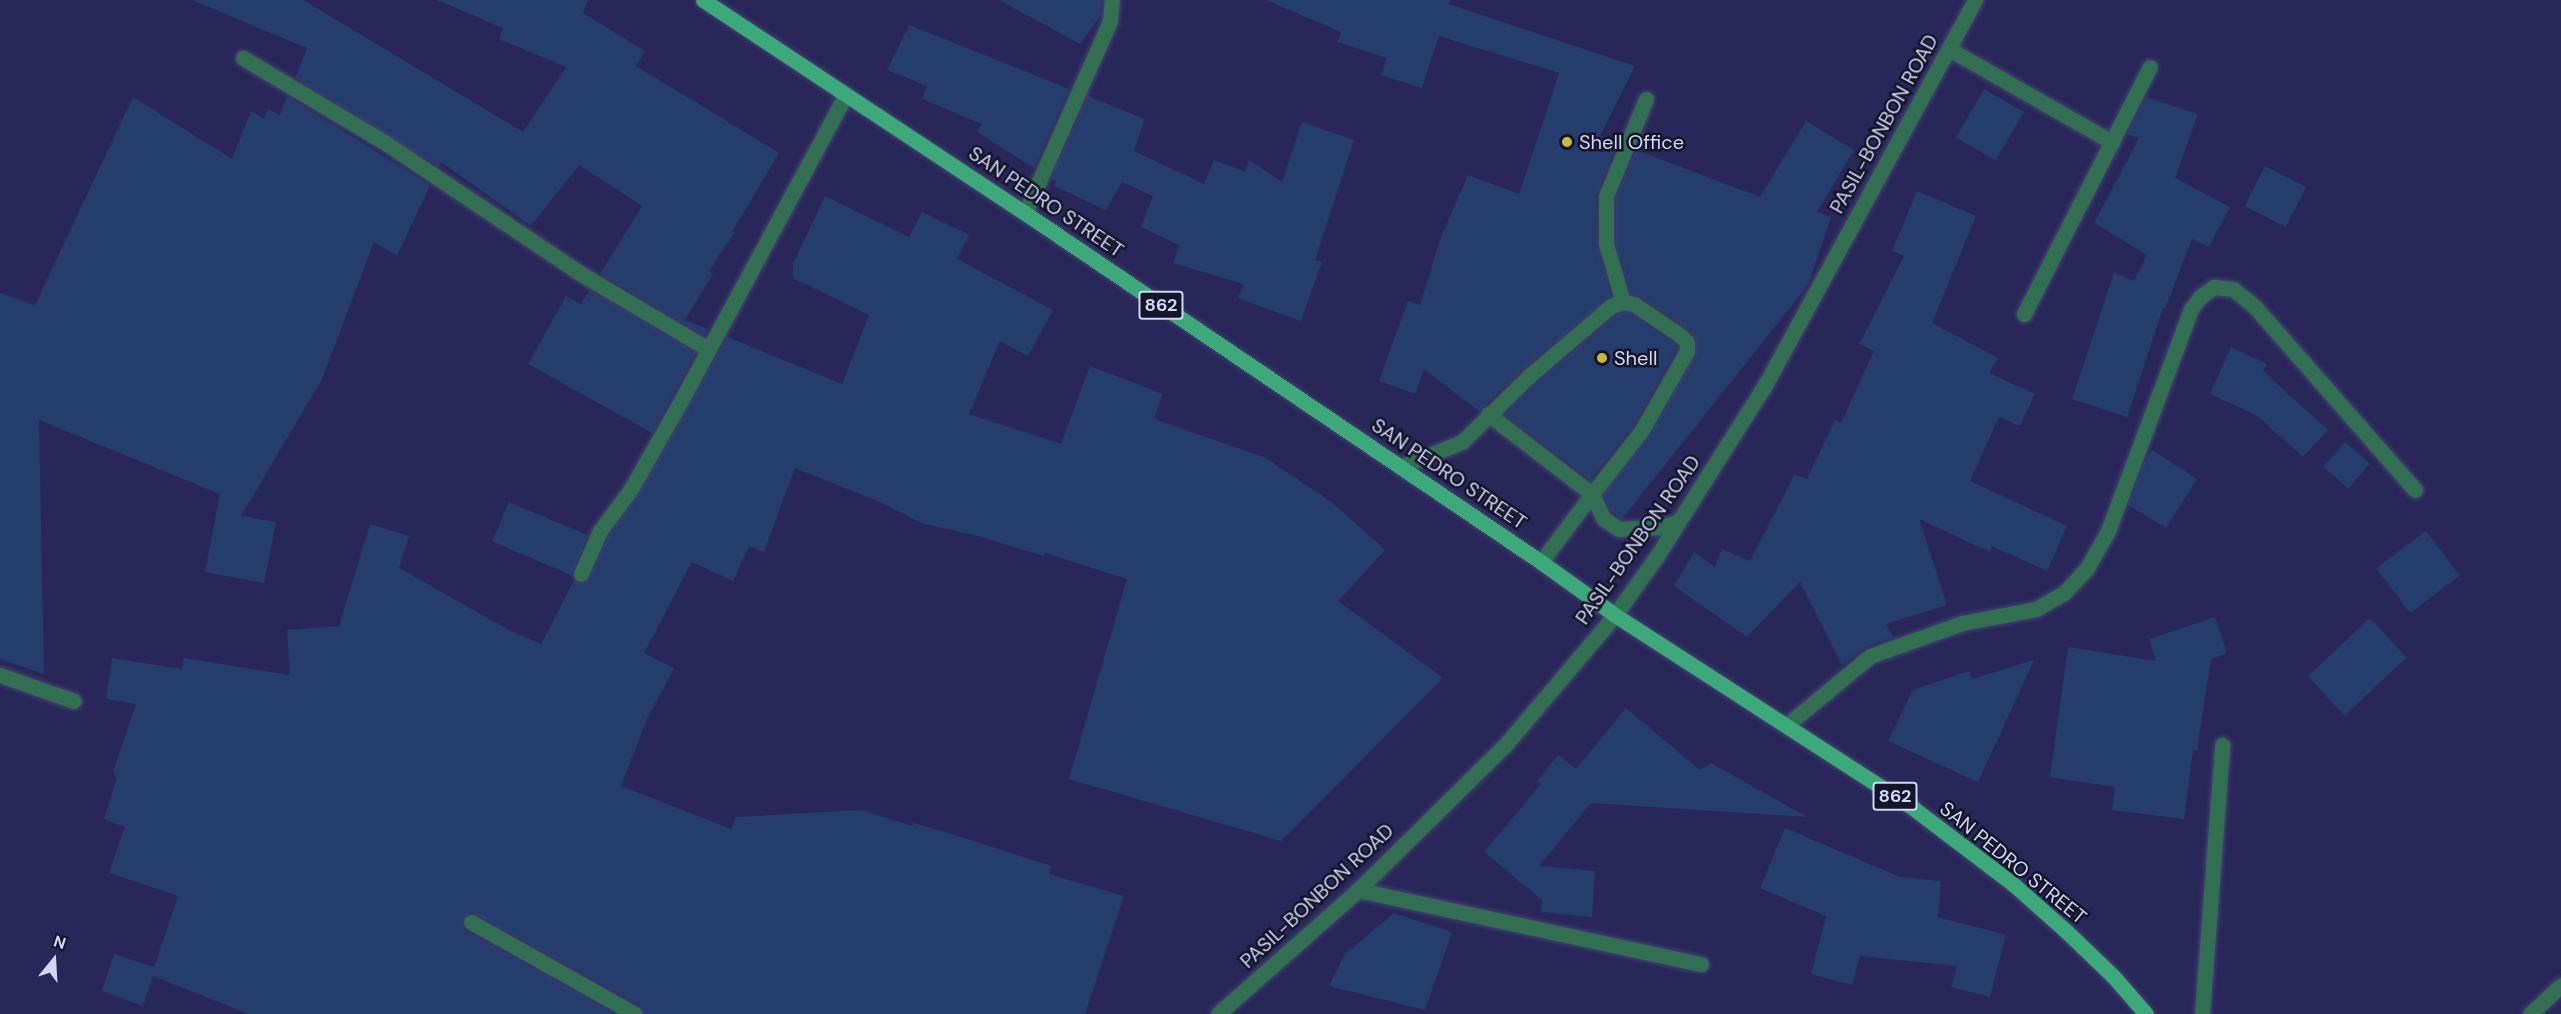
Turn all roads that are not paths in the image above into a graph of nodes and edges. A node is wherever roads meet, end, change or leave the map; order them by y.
1 (703, 0) edge
2 (1112, 0) edge
3 (1975, 0) edge
4 (1949, 49) junction
5 (243, 58) dead end
6 (2150, 67) dead end
7 (845, 96) junction
8 (1646, 99) dead end
9 (2112, 142) junction
10 (1025, 213) junction
11 (1623, 302) junction
12 (2024, 314) dead end
13 (708, 349) junction
14 (1488, 414) junction
15 (1400, 467) junction
16 (2415, 490) dead end
17 (1592, 494) junction
18 (1677, 522) junction
19 (1541, 562) junction
20 (580, 574) dead end
21 (1615, 615) junction
22 (0, 675) edge
23 (74, 701) dead end
24 (1787, 725) junction
25 (2222, 745) dead end
26 (1358, 890) junction
27 (471, 922) dead end
28 (1701, 964) dead end
29 (2561, 985) edge
30 (635, 1014) edge
31 (1218, 1014) edge
32 (2146, 1014) edge
33 (2202, 1014) edge
34 (2530, 1014) edge

1 - 7 main road, SAN PEDRO STREET / 862
2 - 10 street
3 - 4 street, PASIL-BONBON ROAD
4 - 9 street
4 - 18 street, PASIL-BONBON ROAD
5 - 13 street
6 - 9 street
7 - 10 main road, SAN PEDRO STREET / 862
7 - 13 street
8 - 11 street
9 - 12 street
10 - 15 main road, SAN PEDRO STREET / 862
11 - 14 street
11 - 17 street
13 - 20 street
14 - 15 street
14 - 17 street
15 - 19 main road, SAN PEDRO STREET / 862
16 - 24 street
17 - 18 street
17 - 19 street
18 - 21 street, PASIL-BONBON ROAD
19 - 21 main road, SAN PEDRO STREET / 862
21 - 24 main road, SAN PEDRO STREET / 862
21 - 26 street, PASIL-BONBON ROAD
22 - 23 street
24 - 32 main road, SAN PEDRO STREET / 862
25 - 33 street
26 - 28 street
26 - 31 street, PASIL-BONBON ROAD
27 - 30 street
29 - 34 street

